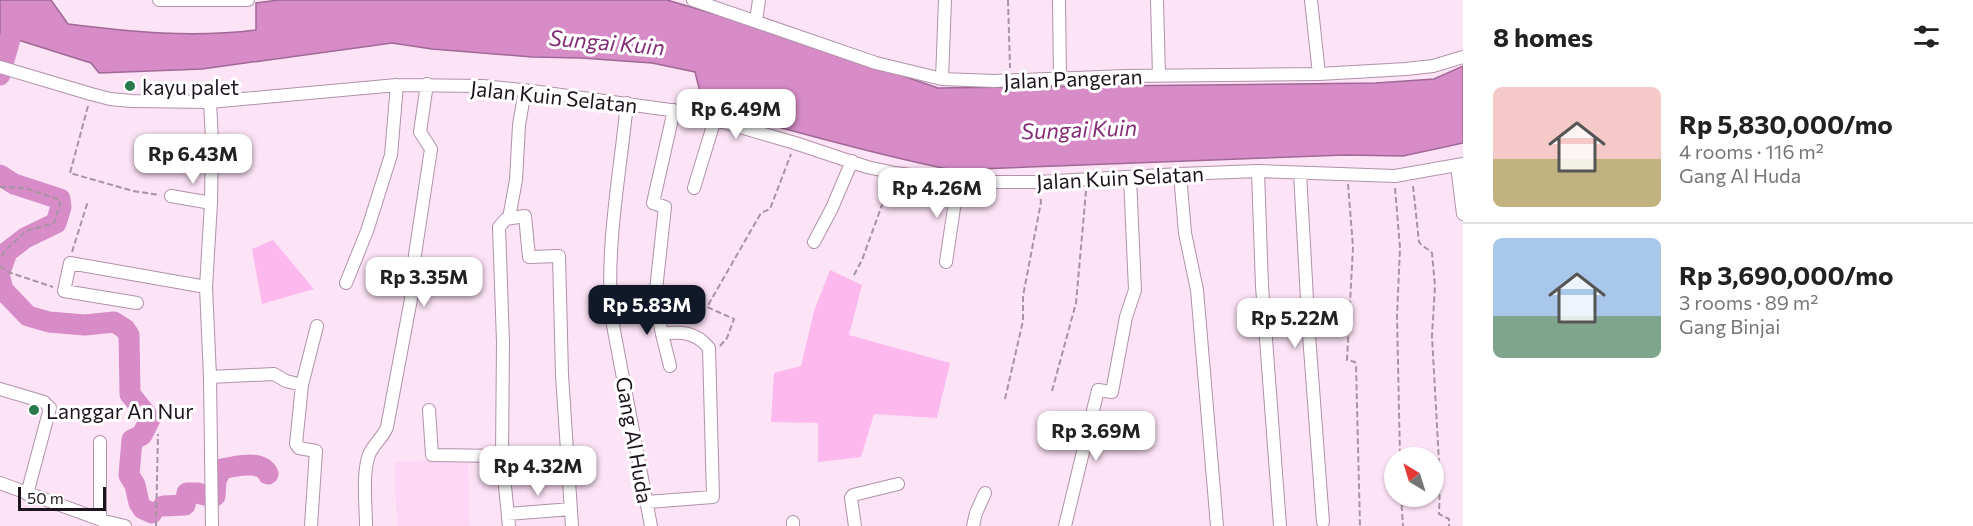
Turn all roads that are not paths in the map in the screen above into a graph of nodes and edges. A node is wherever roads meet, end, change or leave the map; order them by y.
1 (159, 0) edge
2 (248, 0) edge
3 (693, 0) edge
4 (759, 0) edge
5 (945, 0) edge
6 (1059, 0) edge
7 (1157, 0) edge
8 (1311, 0) edge
9 (756, 21) junction
10 (1463, 57) edge
11 (5, 69) edge
12 (1319, 74) junction
13 (1159, 76) junction
14 (1060, 78) junction
15 (942, 79) junction
16 (427, 84) junction
17 (397, 85) junction
18 (525, 90) junction
19 (210, 102) junction
20 (627, 103) junction
21 (674, 110) junction
22 (715, 119) junction
23 (852, 161) junction
24 (1460, 165) edge
25 (1258, 171) junction
26 (1300, 173) junction
27 (1180, 174) junction
28 (1130, 177) junction
29 (958, 181) junction
30 (694, 189) dead end
31 (171, 196) road end
32 (211, 203) junction
33 (1463, 214) edge
34 (509, 218) junction
35 (814, 242) dead end
36 (946, 262) dead end
37 (346, 283) dead end
38 (206, 287) junction
39 (137, 303) dead end
40 (317, 326) dead end
41 (662, 334) junction
42 (670, 366) dead end
43 (210, 377) junction
44 (302, 385) junction
45 (0, 389) edge
46 (429, 410) dead end
47 (100, 442) dead end
48 (502, 456) junction
49 (0, 483) edge
50 (898, 484) dead end
51 (985, 493) dead end
52 (27, 494) junction
53 (647, 502) junction
54 (571, 509) junction
55 (508, 520) edge
56 (102, 522) edge
57 (1323, 522) dead end
58 (125, 526) edge
59 (212, 526) edge
60 (311, 526) edge
61 (366, 526) edge
62 (572, 526) edge
63 (651, 526) edge
64 (855, 526) edge
65 (974, 526) edge
66 (1065, 526) edge
67 (1217, 526) edge
68 (1280, 526) edge

1 - 2 street
3 - 9 street, Jalan Pangeran
4 - 9 street
5 - 15 street
6 - 14 street
7 - 13 street
8 - 12 street
9 - 15 street, Jalan Pangeran
10 - 12 street, Jalan Pangeran
11 - 19 street, Jalan Kuin Selatan
12 - 13 street, Jalan Pangeran
13 - 14 street, Jalan Pangeran
14 - 15 street, Jalan Pangeran
16 - 17 street, Jalan Kuin Selatan
16 - 18 street, Jalan Kuin Selatan
16 - 61 street
17 - 19 street, Jalan Kuin Selatan
17 - 37 street
18 - 20 street, Jalan Kuin Selatan
18 - 34 street
19 - 32 street
20 - 21 street, Jalan Kuin Selatan
20 - 53 street, Gang Al Huda
21 - 22 street, Jalan Kuin Selatan
21 - 41 street
22 - 23 street, Jalan Kuin Selatan
22 - 30 street
23 - 29 street, Jalan Kuin Selatan
23 - 35 street
24 - 26 street, Jalan Kuin Selatan
24 - 33 street
25 - 26 street, Jalan Kuin Selatan
25 - 27 street, Jalan Kuin Selatan
25 - 68 street
26 - 57 street
27 - 28 street, Jalan Kuin Selatan
27 - 67 street
28 - 29 street, Jalan Kuin Selatan
28 - 66 street
29 - 36 street
31 - 32 street
32 - 38 street
34 - 48 street
34 - 54 street
38 - 39 street
38 - 43 street
40 - 44 street
41 - 42 street
41 - 53 street
43 - 44 street
43 - 59 street
44 - 60 street
45 - 52 street
46 - 48 street
47 - 56 street
48 - 55 street
49 - 52 street
50 - 64 street
51 - 65 street
52 - 56 street
53 - 63 street, Gang Al Huda
54 - 55 street
54 - 62 street
56 - 58 street

